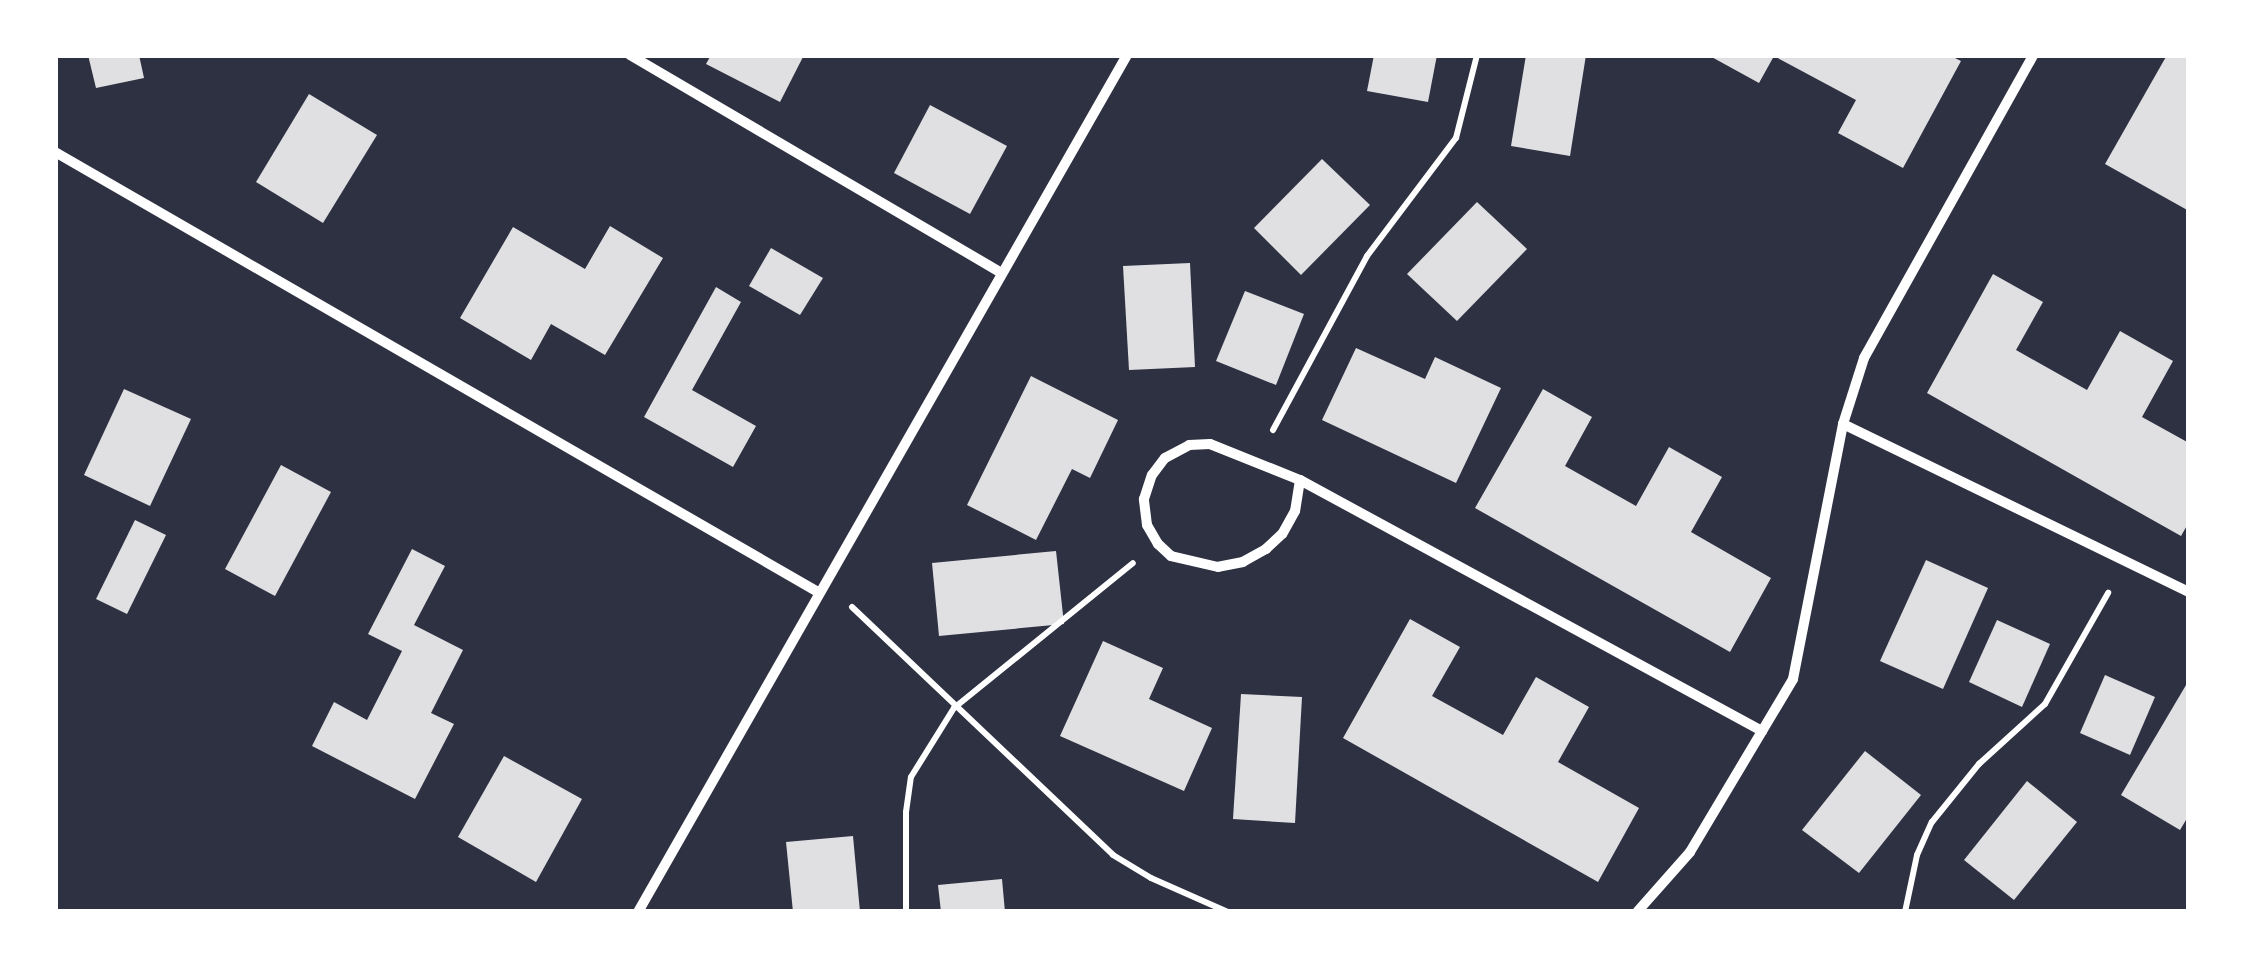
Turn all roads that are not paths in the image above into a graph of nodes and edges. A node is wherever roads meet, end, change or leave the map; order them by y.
1 (630, 55) edge
2 (1127, 55) edge
3 (2032, 55) edge
4 (55, 152) edge
5 (1001, 273) junction
6 (1844, 424) junction
7 (1300, 480) junction
8 (818, 592) junction
9 (2189, 592) edge
10 (1762, 731) junction
11 (638, 912) edge
12 (1637, 912) edge

1 - 5 street
2 - 5 street
3 - 6 street
4 - 8 street
5 - 8 street
6 - 9 street
6 - 10 street
7 - 7 street
7 - 10 street
8 - 11 street
10 - 12 street

